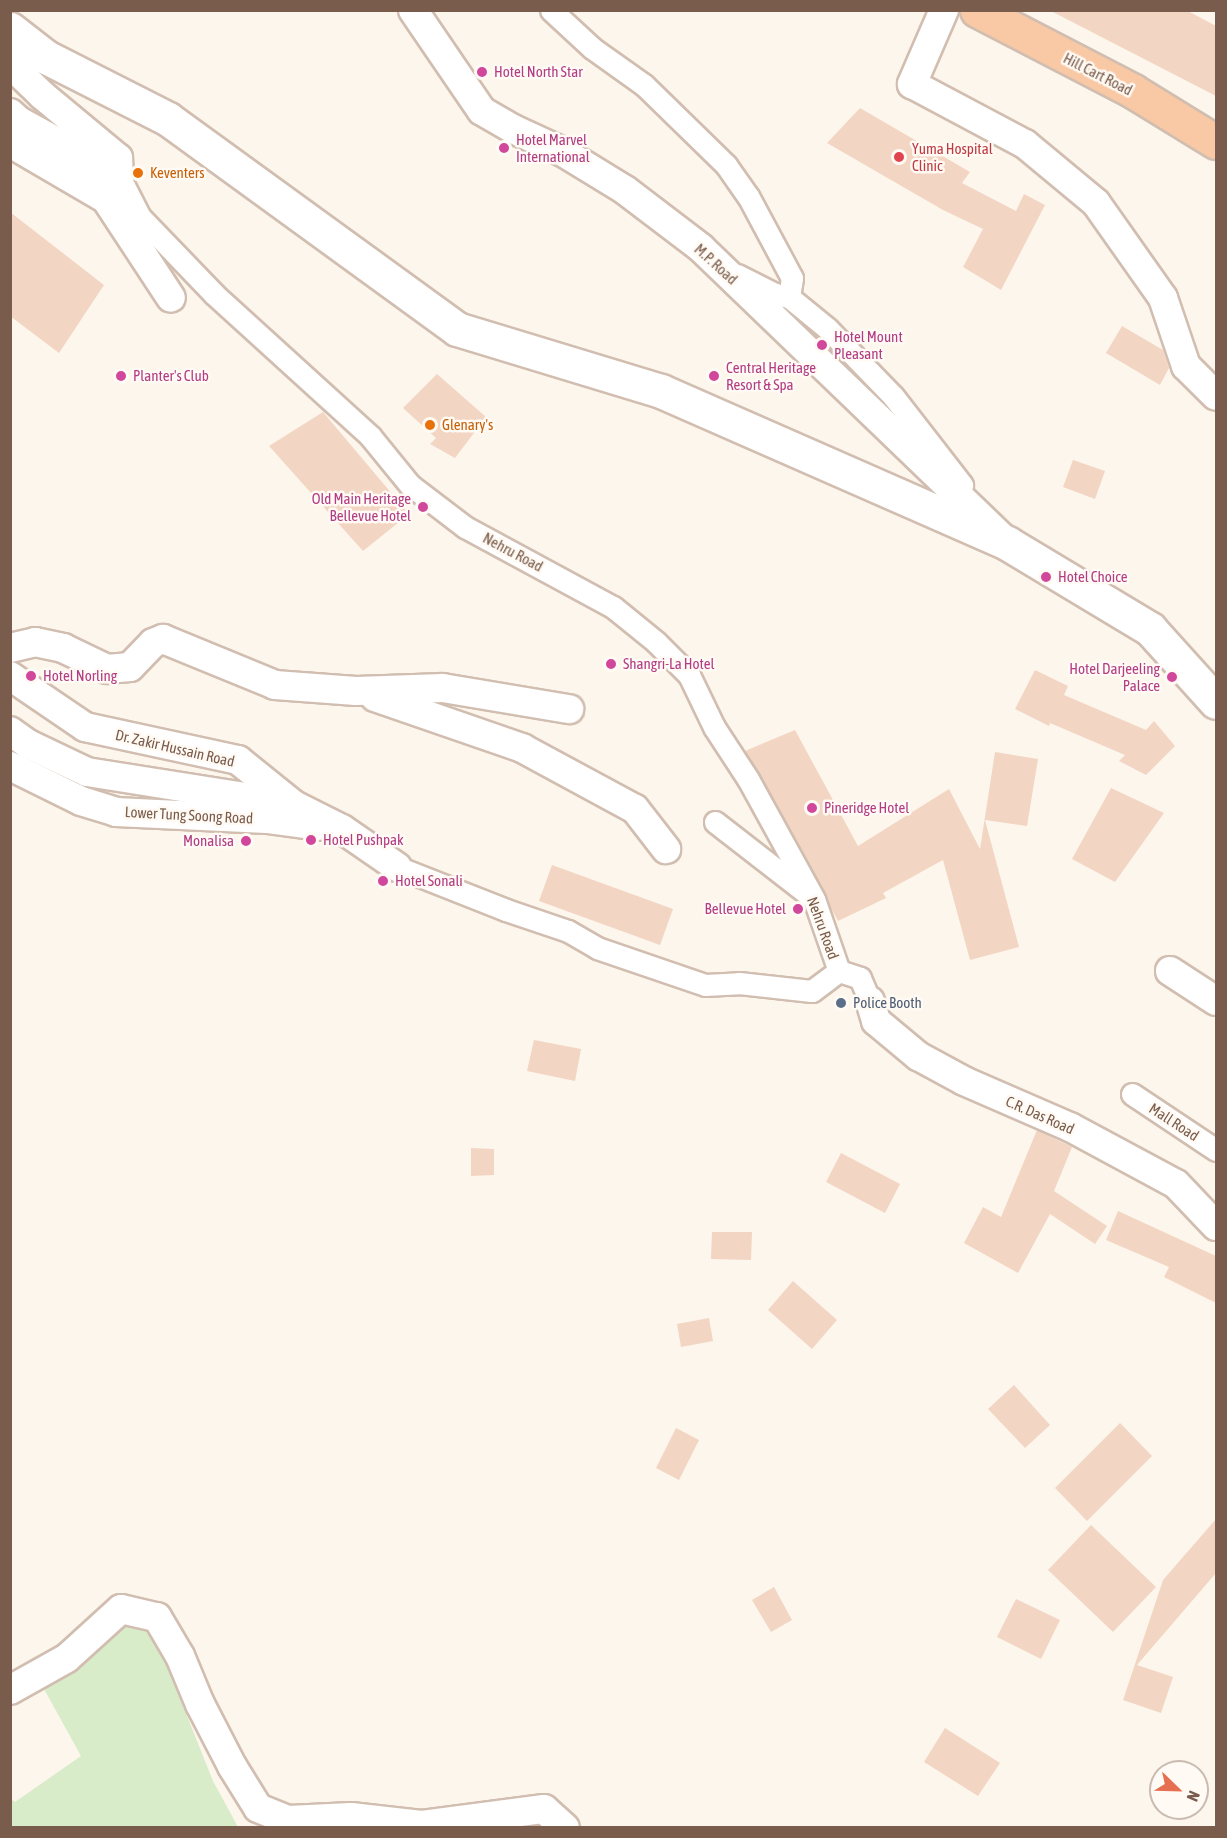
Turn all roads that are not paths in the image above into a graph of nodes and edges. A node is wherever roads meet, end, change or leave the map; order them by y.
1 (414, 10) edge
2 (551, 10) edge
3 (944, 10) edge
4 (977, 10) edge
5 (11, 29) edge
6 (10, 64) edge
7 (10, 113) edge
8 (1216, 142) edge
9 (10, 143) edge
10 (119, 176) junction
11 (723, 269) junction
12 (789, 297) junction
13 (171, 298) dead end
14 (1216, 396) edge
15 (1007, 543) junction
16 (10, 648) edge
17 (10, 676) edge
18 (356, 691) junction
19 (1216, 702) edge
20 (569, 709) dead end
21 (10, 731) edge
22 (10, 766) edge
23 (294, 805) junction
24 (715, 822) dead end
25 (342, 829) junction
26 (666, 849) dead end
27 (397, 867) joint
28 (814, 899) junction
29 (839, 971) junction
30 (1170, 971) dead end
31 (870, 1001) joint
32 (1216, 1001) edge
33 (1132, 1094) dead end
34 (1216, 1150) edge
35 (1216, 1226) edge
36 (10, 1690) edge
37 (565, 1827) edge

1 - 11 street, M.P. Road
2 - 12 street
3 - 14 street
4 - 8 highway, Hill Cart Road
5 - 15 main road
6 - 10 street
7 - 10 street
9 - 13 street
10 - 28 street, Nehru Road
11 - 12 street
11 - 15 street, M.P. Road
12 - 15 street
15 - 19 main road
16 - 18 street
17 - 23 street, Dr. Zakir Hussain Road
18 - 20 street
18 - 26 street
21 - 23 street
22 - 25 street, Lower Tung Soong Road
23 - 25 street, Dr. Zakir Hussain Road
24 - 28 street
25 - 27 street, Dr. Zakir Hussain Road
27 - 29 street
28 - 29 street, Nehru Road
29 - 31 street
30 - 32 street
31 - 35 street, C.R. Das Road
33 - 34 street, Mall Road
36 - 37 street

